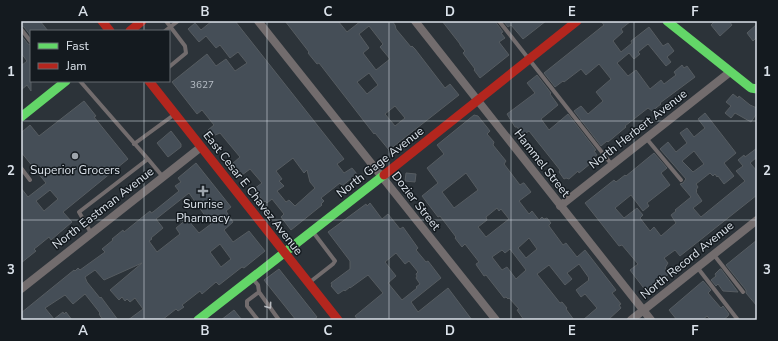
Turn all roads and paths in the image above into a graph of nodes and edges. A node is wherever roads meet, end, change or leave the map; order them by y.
1 (102, 21) edge
2 (142, 21) edge
3 (166, 21) edge
4 (178, 21) edge
5 (258, 21) edge
6 (415, 21) edge
7 (499, 21) edge
8 (577, 21) edge
9 (666, 21) edge
10 (171, 27) junction
11 (21, 29) edge
12 (109, 30) edge
13 (131, 30) edge
14 (166, 30) edge
15 (30, 41) edge
16 (529, 59) junction
17 (171, 65) edge
18 (730, 72) junction
19 (64, 82) edge
20 (81, 82) edge
21 (151, 82) edge
22 (757, 89) edge
23 (477, 100) junction
24 (175, 114) junction
25 (21, 117) edge
26 (646, 138) junction
27 (134, 144) junction
28 (201, 147) junction
29 (148, 160) junction
30 (612, 165) junction
31 (21, 168) edge
32 (382, 176) junction
33 (163, 177) junction
34 (30, 180) dead end
35 (681, 180) dead end
36 (560, 206) junction
37 (757, 220) edge
38 (312, 231) junction
39 (91, 233) junction
40 (284, 252) junction
41 (714, 254) junction
42 (697, 267) junction
43 (251, 278) junction
44 (309, 284) junction
45 (21, 289) edge
46 (259, 292) junction
47 (743, 292) dead end
48 (643, 310) junction
49 (198, 320) edge
50 (258, 320) edge
51 (279, 320) edge
52 (338, 320) edge
53 (496, 320) edge
54 (631, 320) edge
55 (651, 320) edge
56 (738, 320) edge

1 - 12 street
2 - 13 street
3 - 10 lane
4 - 10 lane
5 - 32 street, Dozier Street
6 - 23 street, Hammel Street
7 - 16 lane
8 - 16 street, North Gage Avenue
9 - 18 street
10 - 14 lane
10 - 17 lane
11 - 15 lane
16 - 23 street, North Gage Avenue
16 - 30 lane
18 - 22 street
18 - 26 street, North Herbert Avenue
19 - 25 street
20 - 27 lane
21 - 24 street, East Cesar E Chavez Avenue
23 - 32 street, North Gage Avenue
23 - 36 street, Hammel Street
24 - 27 lane
24 - 28 street, East Cesar E Chavez Avenue
26 - 30 street, North Herbert Avenue
26 - 35 lane
27 - 29 lane
28 - 33 street, North Eastman Avenue
28 - 40 street, East Cesar E Chavez Avenue
29 - 33 lane
29 - 39 lane
30 - 36 street, North Herbert Avenue
31 - 34 lane
32 - 38 street, North Gage Avenue
32 - 53 street, Dozier Street
33 - 39 street, North Eastman Avenue
36 - 48 street, Hammel Street
37 - 41 street, North Record Avenue
38 - 40 street, North Gage Avenue
38 - 44 lane
39 - 45 street, North Eastman Avenue
40 - 43 street, North Gage Avenue
40 - 44 street, East Cesar E Chavez Avenue
41 - 42 street, North Record Avenue
41 - 47 lane
42 - 48 street, North Record Avenue
42 - 56 lane
43 - 46 lane
43 - 49 street, North Gage Avenue
44 - 52 street, East Cesar E Chavez Avenue
46 - 50 lane
46 -> 51 lane
48 - 54 street, North Record Avenue
48 - 55 street, Hammel Street

